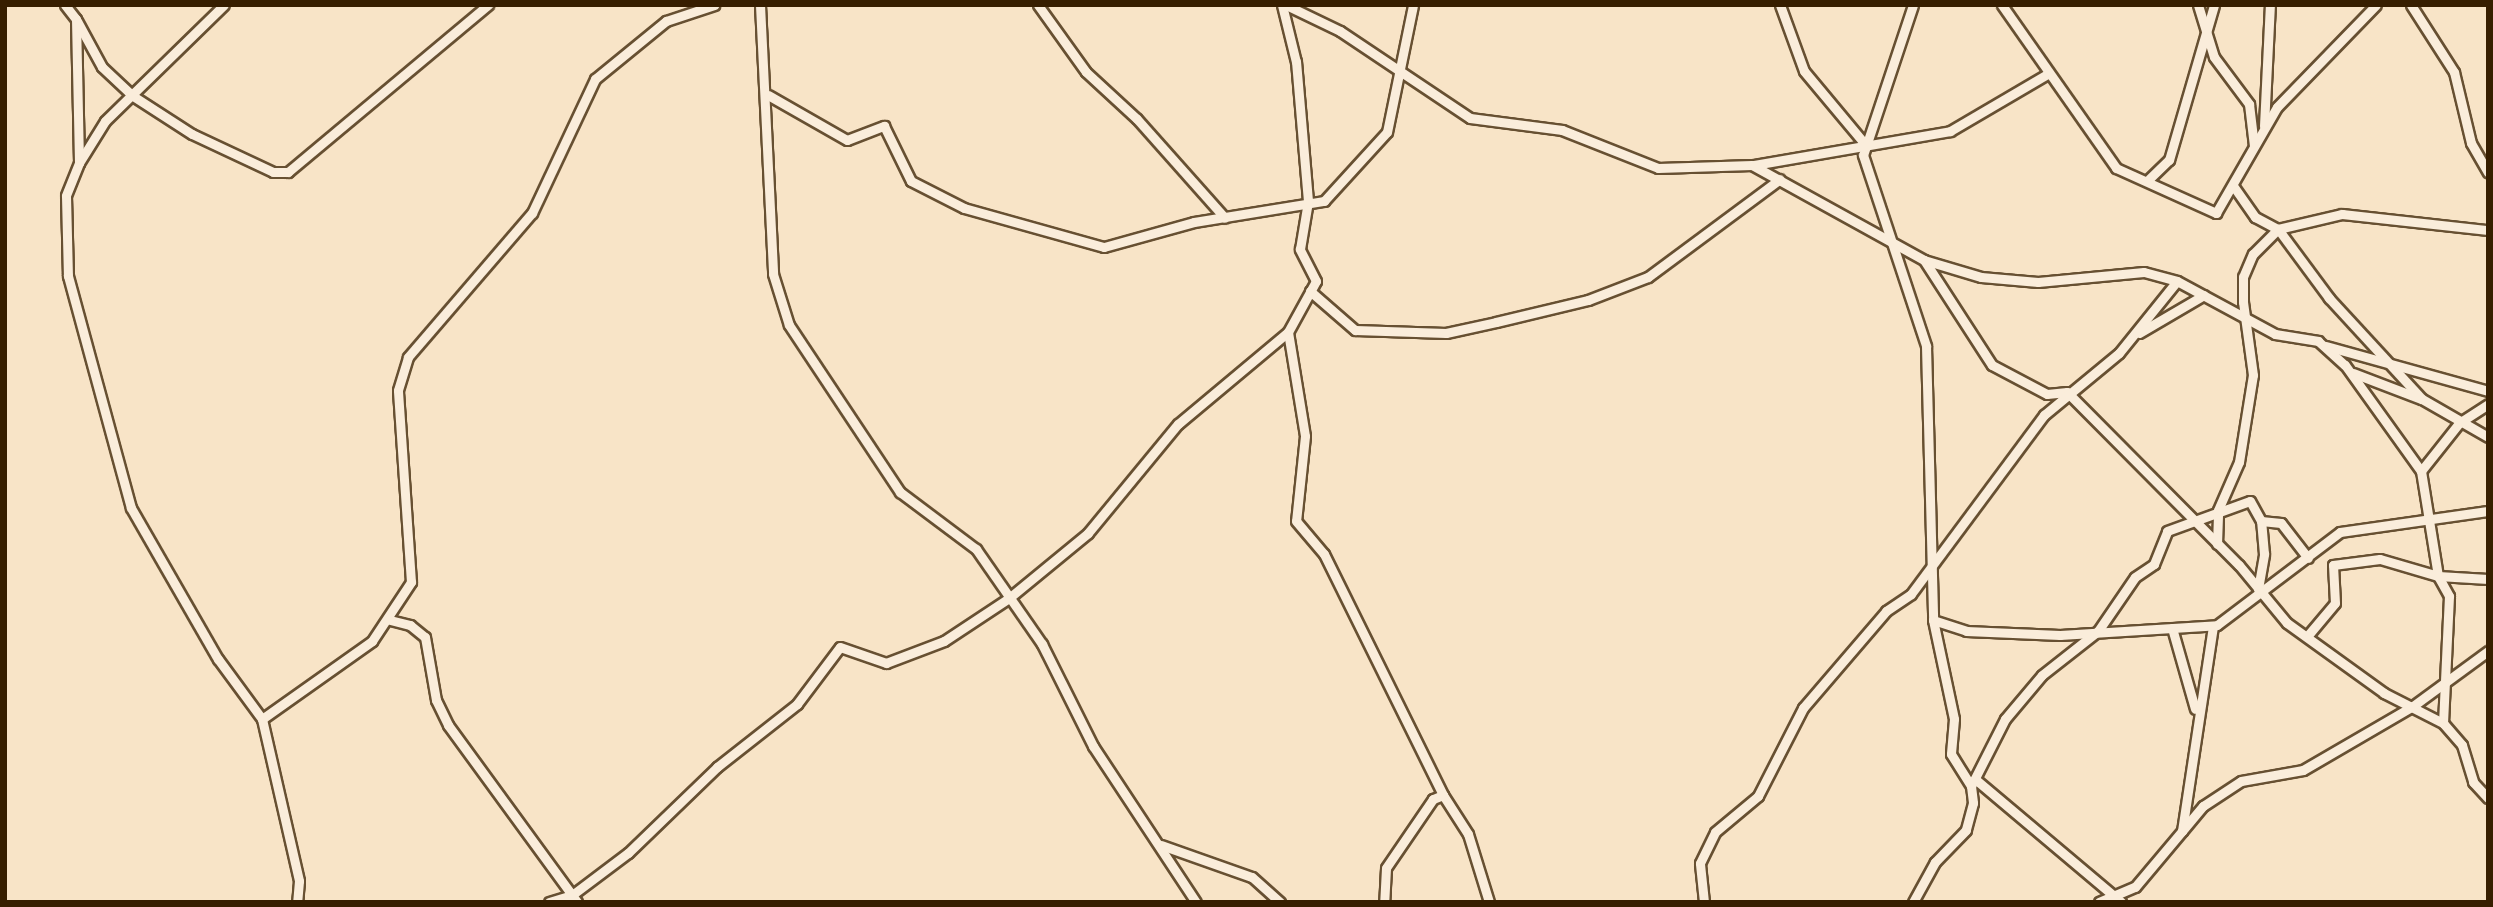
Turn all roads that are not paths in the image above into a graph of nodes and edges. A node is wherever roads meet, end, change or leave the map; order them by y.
1 (63, 5) edge
2 (224, 5) edge
3 (488, 5) edge
4 (714, 5) edge
5 (760, 5) edge
6 (1038, 5) edge
7 (1284, 5) edge
8 (1413, 5) edge
9 (1780, 5) edge
10 (1913, 5) edge
11 (2002, 5) edge
12 (2198, 5) edge
13 (2214, 5) edge
14 (2270, 5) edge
15 (2375, 5) edge
16 (2405, 5) edge
17 (2412, 5) edge
18 (76, 19) junction
19 (2209, 39) junction
20 (1400, 72) junction
21 (2046, 75) junction
22 (768, 95) junction
23 (133, 96) junction
24 (2264, 127) junction
25 (1864, 145) junction
26 (2254, 147) junction
27 (79, 163) junction
28 (1752, 165) junction
29 (2488, 173) edge
30 (1780, 179) junction
31 (2149, 179) junction
32 (2234, 187) junction
33 (1308, 201) junction
34 (1225, 218) junction
35 (2278, 229) junction
36 (2488, 230) edge
37 (1890, 245) junction
38 (1924, 260) junction
39 (2177, 281) junction
40 (1310, 291) junction
41 (2204, 295) junction
42 (2248, 318) junction
43 (1288, 332) junction
44 (2130, 338) junction
45 (2324, 345) junction
46 (2389, 360) junction
47 (2351, 373) junction
48 (2488, 391) edge
49 (2067, 392) junction
50 (2422, 399) junction
51 (2488, 404) edge
52 (2459, 423) junction
53 (2473, 430) junction
54 (2488, 437) edge
55 (2488, 445) edge
56 (2421, 471) junction
57 (2488, 510) edge
58 (2218, 512) junction
59 (2432, 520) junction
60 (2190, 521) junction
61 (2261, 521) junction
62 (2217, 544) junction
63 (2308, 558) junction
64 (1933, 562) junction
65 (2438, 576) junction
66 (2488, 579) edge
67 (2258, 589) junction
68 (1009, 598) junction
69 (390, 620) junction
70 (1933, 620) junction
71 (2213, 626) junction
72 (2172, 628) junction
73 (2098, 631) junction
74 (2309, 634) junction
75 (2488, 650) edge
76 (2444, 683) junction
77 (2412, 707) junction
78 (2198, 717) junction
79 (262, 719) junction
80 (2443, 723) junction
81 (1973, 782) junction
82 (1443, 795) junction
83 (2488, 798) edge
84 (2182, 831) junction
85 (1161, 845) junction
86 (575, 898) edge
87 (2117, 899) edge
88 (297, 902) edge
89 (549, 902) edge
90 (1196, 902) edge
91 (1280, 902) edge
92 (1384, 902) edge
93 (1489, 902) edge
94 (1704, 902) edge
95 (1913, 902) edge
96 (2098, 902) edge

1 - 18 street
2 - 23 street
3 - 23 street
4 - 69 street
5 - 22 street
6 - 34 street
7 - 20 street
7 - 33 street
8 - 20 street
9 - 25 street
10 - 25 street
11 - 21 street
12 - 19 street
13 - 19 street
14 - 24 street
15 - 24 street
16 - 17 street
17 - 29 street
18 - 23 street
18 - 27 street
19 - 26 street
19 - 31 street
20 - 28 street
20 - 33 street
21 - 25 street
21 - 31 street
22 - 34 street
22 - 68 street
23 - 27 street
24 - 26 street
25 - 28 street
25 - 37 street
26 - 32 street
27 - 79 street
28 - 30 street
30 - 37 street
30 - 40 street
31 - 32 street
32 - 35 street
33 - 34 street
33 - 40 street
35 - 36 street
35 - 42 street
35 - 46 street
37 - 38 street
37 - 64 street
38 - 39 street
38 - 49 street
39 - 41 street
39 - 44 street
40 - 43 street
41 - 42 street
41 - 44 street
42 - 45 street
42 - 58 street
43 - 68 street
43 - 82 street
44 - 49 street
45 - 46 street
45 - 47 street
46 - 48 street
46 - 50 street
47 - 50 street
47 - 56 street
49 - 60 street
49 - 64 street
50 - 52 street
51 - 52 street
52 - 53 street
52 - 56 street
53 - 54 street
53 - 55 street
56 - 59 street
57 - 59 street
58 - 60 street
58 - 61 street
58 - 62 street
59 - 63 street
59 - 65 street
60 - 62 street
60 - 73 street
61 - 63 street
61 - 67 street
62 - 67 street
63 - 67 street
64 - 70 street
64 - 94 street
65 - 66 street
65 - 74 street
65 - 76 street
67 - 71 street
67 - 74 street
68 - 85 street
68 - 86 street
69 - 79 street
69 - 86 street
70 - 73 street
70 - 81 street
71 - 72 street
71 - 78 street
72 - 73 street
72 - 78 street
73 - 81 street
74 - 77 street
75 - 76 street
76 - 77 street
76 - 80 street
77 - 80 street
77 - 84 street
78 - 84 street
79 - 88 street
80 - 83 street
81 - 87 street
81 - 95 street
82 - 92 street
82 - 93 street
84 - 87 street
85 - 90 street
85 - 91 street
86 - 89 street
87 - 96 street

